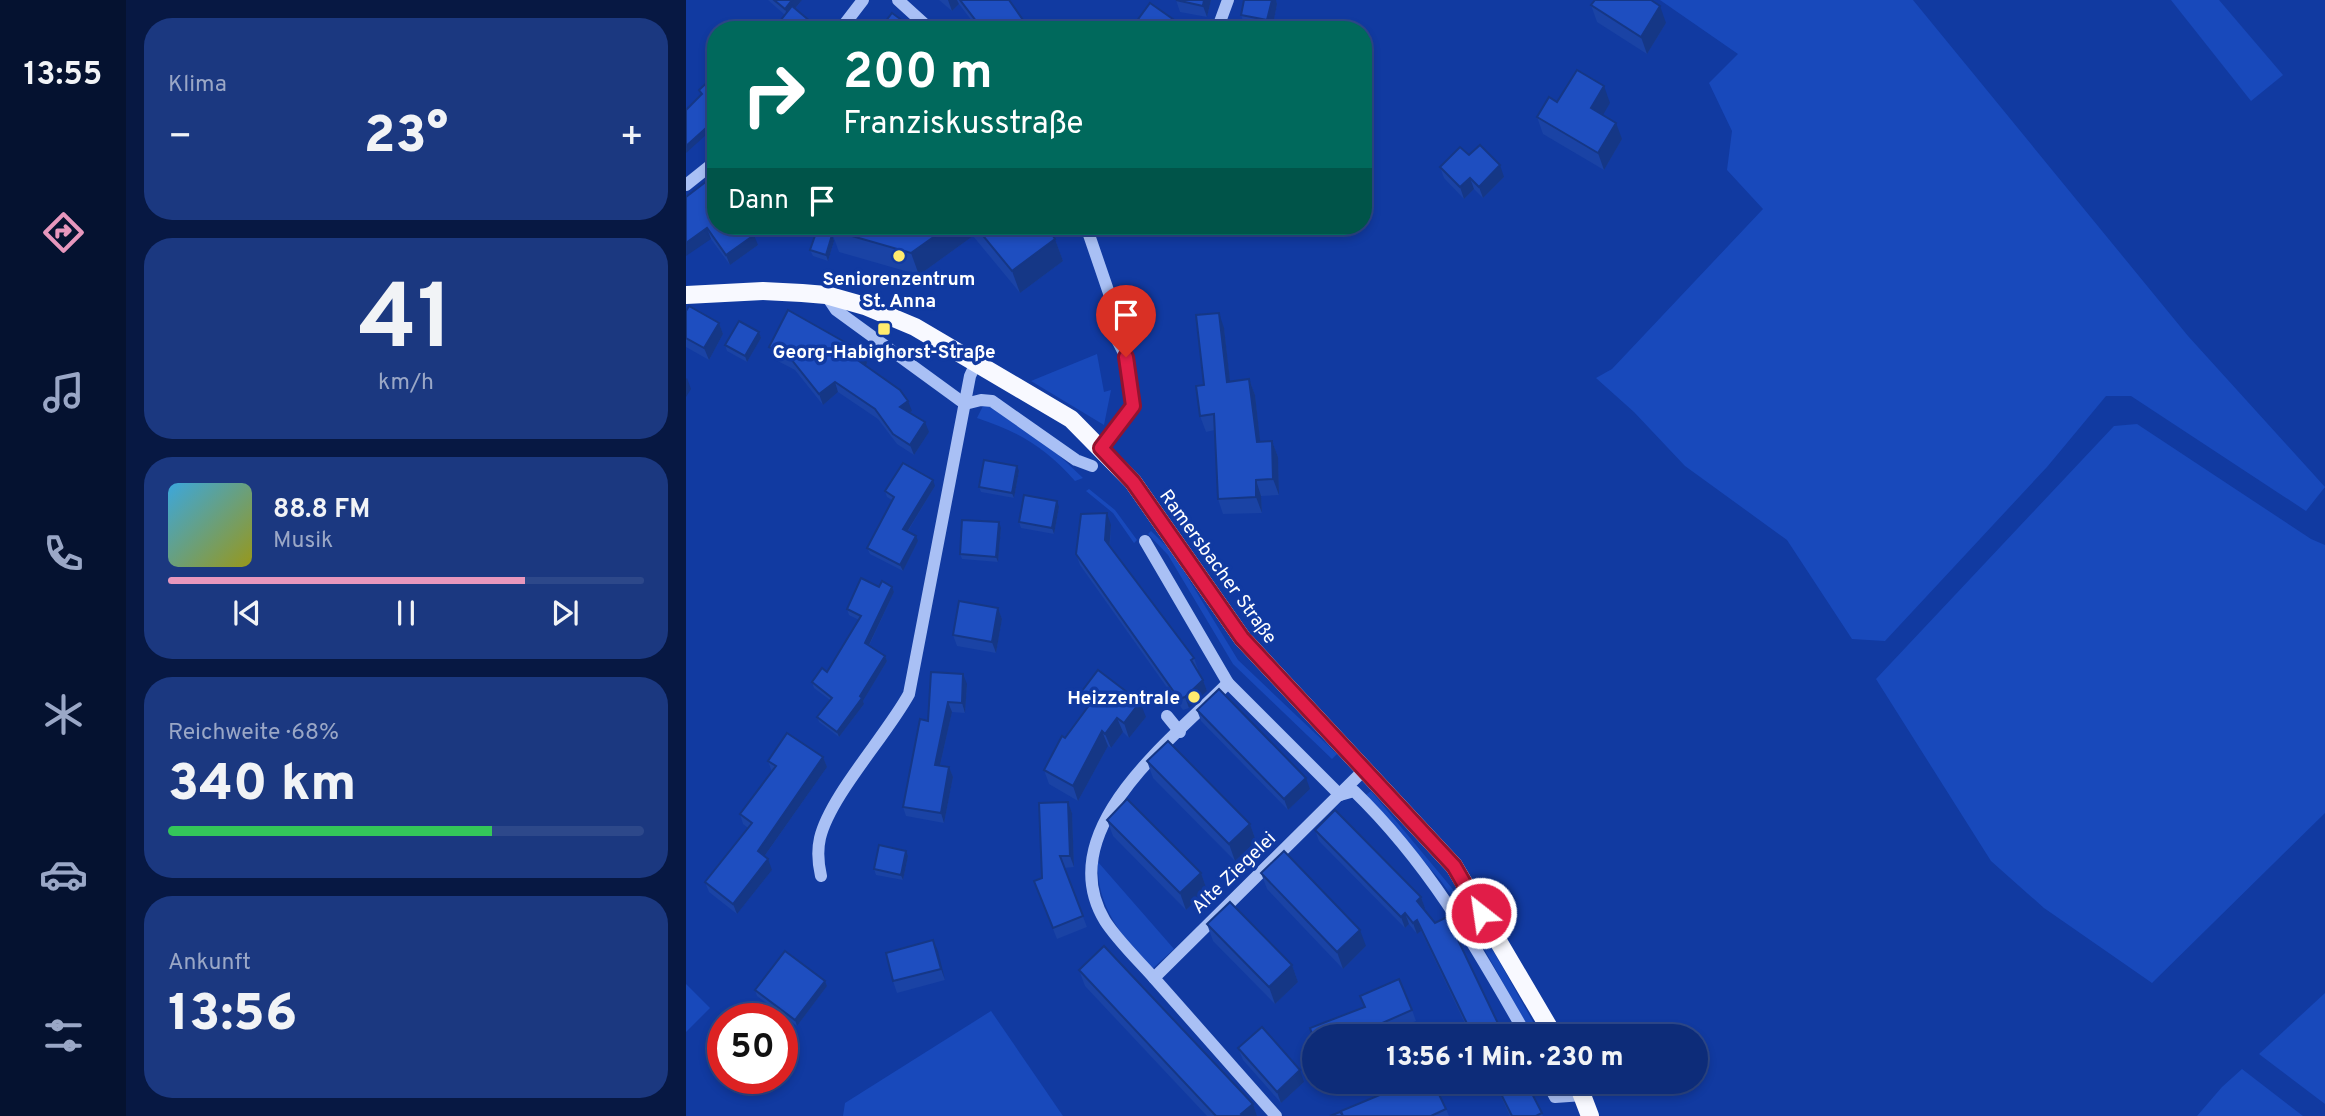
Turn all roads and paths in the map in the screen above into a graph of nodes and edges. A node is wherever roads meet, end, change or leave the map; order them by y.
1 (863, 0) edge
2 (898, 0) edge
3 (1228, 0) edge
4 (847, 21) edge
5 (921, 21) edge
6 (1220, 21) edge
7 (707, 168) edge
8 (686, 185) edge
9 (1091, 235) edge
10 (686, 295) edge
11 (827, 295) junction
12 (976, 363) junction
13 (965, 404) junction
14 (1101, 448) junction
15 (1092, 466) dead end
16 (1145, 541) dead end
17 (1228, 683) junction
18 (1167, 716) dead end
19 (1180, 732) junction
20 (1364, 770) junction
21 (1340, 795) junction
22 (821, 876) dead end
23 (1154, 978) junction
24 (1517, 1024) edge
25 (1547, 1024) edge
26 (1582, 1094) edge
27 (1276, 1116) edge
28 (1590, 1116) edge

1 - 4 street
2 - 5 street
3 - 6 street
7 - 8 street
9 - 14 street
10 - 11 main road, Ramersbacher Straße
11 - 12 main road, Ramersbacher Straße
11 - 13 street
12 - 13 street
12 - 14 main road, Ramersbacher Straße
13 - 15 street
13 - 22 street
14 - 20 main road, Ramersbacher Straße
16 - 17 street
17 - 19 street
17 - 21 street
18 - 19 street
19 - 23 street
20 - 21 street, Alte Ziegelei
20 - 25 main road, Ramersbacher Straße
21 - 23 street, Alte Ziegelei
21 - 24 street
23 - 27 street
26 - 28 main road

